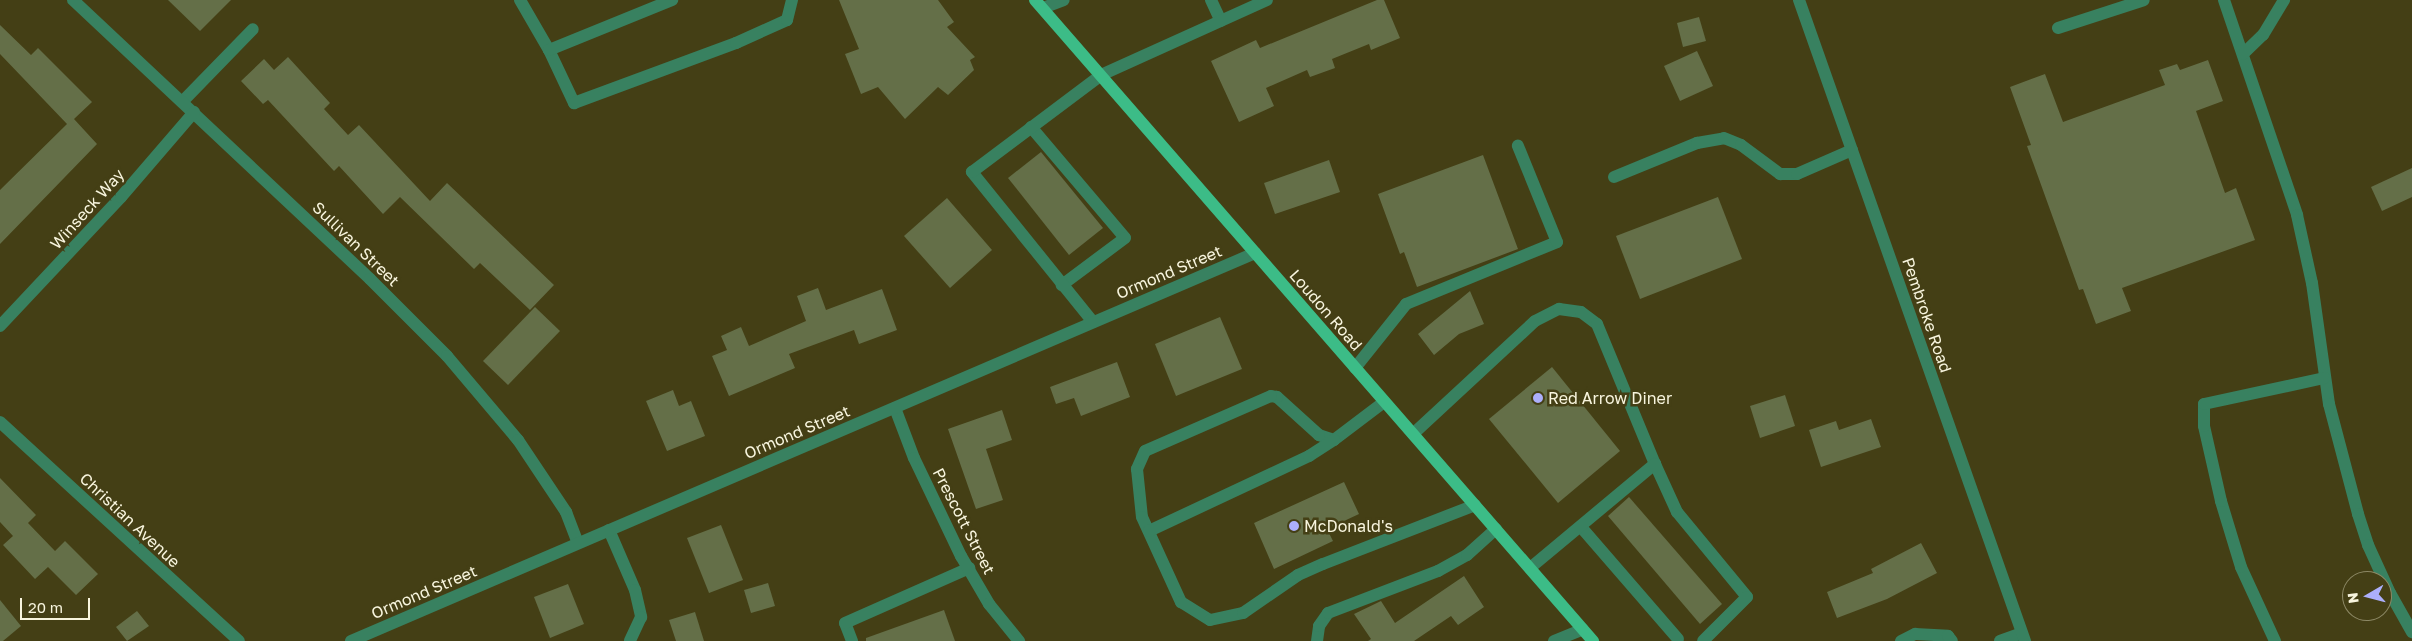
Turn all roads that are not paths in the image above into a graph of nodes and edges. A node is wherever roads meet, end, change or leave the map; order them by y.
1 (73, 0) edge
2 (520, 0) edge
3 (672, 0) edge
4 (792, 0) edge
5 (1064, 0) edge
6 (1211, 0) edge
7 (1267, 0) edge
8 (1799, 0) edge
9 (2144, 0) edge
10 (2224, 0) edge
11 (2284, 0) edge
12 (1039, 4) edge
13 (1221, 21) junction
14 (2058, 28) dead end
15 (253, 29) dead end
16 (550, 50) junction
17 (2243, 54) junction
18 (1101, 76) junction
19 (183, 101) junction
20 (194, 112) junction
21 (1031, 127) junction
22 (1518, 146) dead end
23 (1852, 150) junction
24 (1614, 177) dead end
25 (1255, 252) junction
26 (1062, 285) junction
27 (1093, 322) junction
28 (0, 326) edge
29 (1355, 368) junction
30 (2324, 378) junction
31 (1384, 402) junction
32 (894, 408) junction
33 (0, 422) edge
34 (1413, 434) junction
35 (1334, 440) junction
36 (1655, 464) junction
37 (1475, 505) junction
38 (1581, 527) junction
39 (1496, 529) junction
40 (609, 530) junction
41 (1149, 531) junction
42 (578, 543) junction
43 (969, 568) junction
44 (1530, 568) junction
45 (1583, 629) junction
46 (2412, 632) edge
47 (2024, 637) edge
48 (1677, 640) edge
49 (238, 641) edge
50 (351, 641) edge
51 (630, 641) edge
52 (852, 641) edge
53 (1019, 641) edge
54 (1317, 641) edge
55 (1554, 641) edge
56 (1593, 641) edge
57 (1703, 641) edge
58 (1901, 641) edge
59 (1952, 641) edge
60 (2000, 641) edge
61 (2275, 641) edge

1 - 19 street, Sullivan Street
2 - 16 street
3 - 16 street
4 - 16 street
5 - 12 street
6 - 13 street
7 - 13 street
8 - 23 street, Pembroke Road
9 - 14 street
10 - 17 street
11 - 17 street
12 - 18 main road, Loudon Road
13 - 18 street
15 - 19 street
17 - 30 street
18 - 21 street
18 - 25 main road, Loudon Road
19 - 20 street, Sullivan Street
20 - 28 street, Winseck Way
20 - 42 street, Sullivan Street
21 - 26 street
21 - 26 street
22 - 29 street
23 - 24 street
23 - 47 street, Pembroke Road
25 - 27 street, Ormond Street
25 - 29 main road, Loudon Road
26 - 27 street
27 - 32 street, Ormond Street
29 - 31 main road, Loudon Road
30 - 46 street
30 - 61 street
31 - 34 main road, Loudon Road
31 - 35 street
32 - 40 street, Ormond Street
32 - 43 street, Prescott Street
33 - 49 street, Christian Avenue
34 - 36 street
34 - 37 main road, Loudon Road
35 - 41 street
35 - 41 street
36 - 38 street
36 - 57 street
37 - 39 main road, Loudon Road
37 - 41 street
38 - 44 street
38 - 48 street
39 - 44 main road, Loudon Road
39 - 54 street
40 - 42 street, Ormond Street
40 - 51 street
42 - 50 street, Ormond Street
43 - 52 street
43 - 53 street, Prescott Street
44 - 45 main road, Loudon Road
45 - 55 street
45 - 56 main road, Loudon Road
47 - 60 street
58 - 59 street

